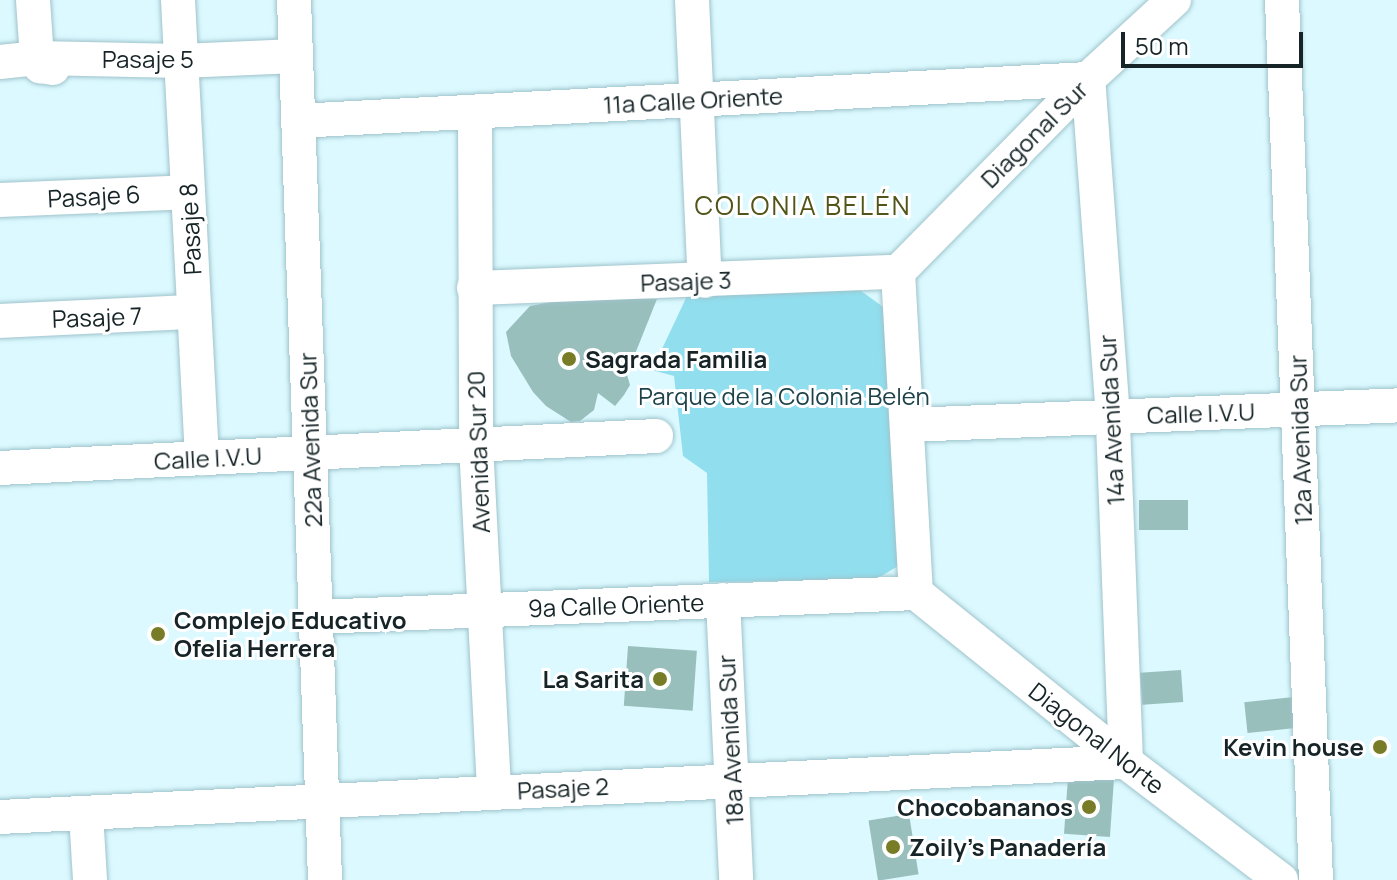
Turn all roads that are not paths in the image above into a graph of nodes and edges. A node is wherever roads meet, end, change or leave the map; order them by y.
1 (33, 0) edge
2 (178, 0) edge
3 (294, 0) edge
4 (692, 0) edge
5 (1174, 0) edge
6 (1282, 0) edge
7 (296, 56) junction
8 (37, 58) junction
9 (181, 61) junction
10 (0, 62) edge
11 (1088, 79) junction
12 (696, 100) junction
13 (475, 112) junction
14 (298, 121) junction
15 (188, 192) junction
16 (0, 200) edge
17 (898, 272) junction
18 (705, 281) junction
19 (474, 288) junction
20 (194, 312) junction
21 (0, 321) edge
22 (1397, 405) edge
23 (1299, 409) junction
24 (1113, 417) junction
25 (909, 425) junction
26 (656, 436) dead end
27 (476, 445) junction
28 (310, 453) junction
29 (202, 458) junction
30 (0, 468) edge
31 (916, 593) junction
32 (723, 600) junction
33 (484, 610) junction
34 (316, 617) junction
35 (1126, 762) junction
36 (732, 781) junction
37 (494, 791) junction
38 (322, 801) junction
39 (86, 814) junction
40 (0, 817) edge
41 (90, 880) edge
42 (325, 880) edge
43 (736, 880) edge
44 (1281, 880) edge
45 (1316, 880) edge

1 - 8 street
2 - 9 street, Pasaje 8
3 - 7 street, 22a Avenida Sur
4 - 12 street
5 - 11 street, Diagonal Sur
6 - 23 street, 12a Avenida Sur
7 - 9 street, Pasaje 5
7 - 14 street, 22a Avenida Sur
8 - 9 street, Pasaje 5
8 - 10 street, Pasaje 5
9 - 15 street, Pasaje 8
11 - 12 street, 11a Calle Oriente
11 - 17 street, Diagonal Sur
11 - 24 street, 14a Avenida Sur
12 - 13 street, 11a Calle Oriente
12 - 18 street
13 - 14 street, 11a Calle Oriente
13 - 19 street, Avenida Sur 20
14 - 28 street, 22a Avenida Sur
15 - 16 street, Pasaje 6
15 - 20 street, Pasaje 8
17 - 18 street, Pasaje 3
17 - 25 street
18 - 19 street, Pasaje 3
19 - 27 street, Avenida Sur 20
20 - 21 street, Pasaje 7
20 - 29 street, Pasaje 8
22 - 23 street, Calle I.V.U
23 - 24 street, Calle I.V.U
23 - 45 street, 12a Avenida Sur
24 - 25 street, Calle I.V.U
24 - 35 street, 14a Avenida Sur
25 - 31 street
26 - 27 street, Calle I.V.U
27 - 28 street, Calle I.V.U
27 - 33 street, Avenida Sur 20
28 - 29 street, Calle I.V.U
28 - 34 street, 22a Avenida Sur
29 - 30 street, Calle I.V.U
31 - 32 street, 9a Calle Oriente
31 - 35 street, Diagonal Norte
32 - 33 street, 9a Calle Oriente
32 - 36 street, 18a Avenida Sur
33 - 34 street, 9a Calle Oriente
33 - 37 street, Avenida Sur 20
34 - 38 street, 22a Avenida Sur
35 - 36 street, Pasaje 2
35 - 44 street, Diagonal Norte
36 - 37 street, Pasaje 2
36 - 43 street, 18a Avenida Sur
37 - 38 street, Pasaje 2
38 - 39 street, Pasaje 2
38 - 42 street, 22a Avenida Sur
39 - 40 street, Pasaje 2
39 - 41 street

